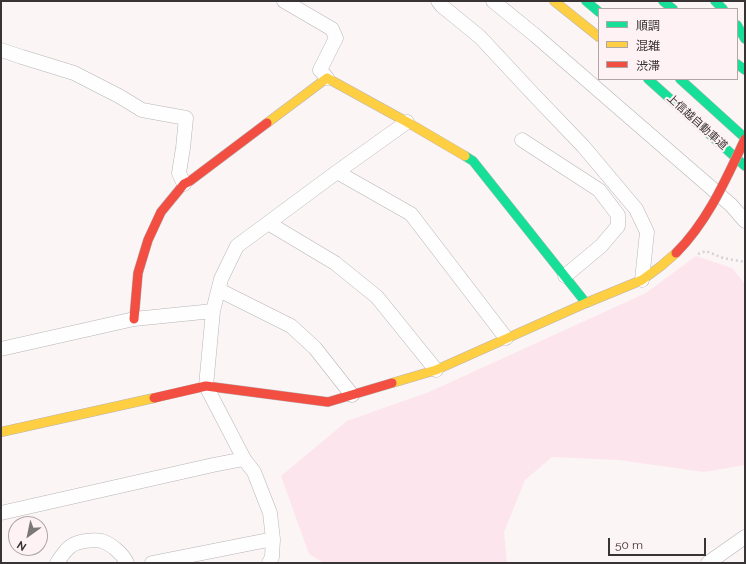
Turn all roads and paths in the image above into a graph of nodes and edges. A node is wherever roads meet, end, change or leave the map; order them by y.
1 (284, 1) edge
2 (438, 1) edge
3 (493, 1) edge
4 (554, 1) edge
5 (586, 1) edge
6 (664, 1) edge
7 (672, 8) edge
8 (598, 11) edge
9 (738, 27) edge
10 (598, 36) edge
11 (745, 39) edge
12 (1, 50) edge
13 (327, 78) junction
14 (649, 80) edge
15 (681, 80) edge
16 (407, 122) junction
17 (745, 139) edge
18 (522, 140) dead end
19 (745, 166) edge
20 (337, 172) junction
21 (184, 184) junction
22 (745, 221) edge
23 (268, 224) junction
24 (693, 256) dead end
25 (745, 262) edge
26 (565, 276) junction
27 (642, 280) junction
28 (219, 290) junction
29 (586, 303) junction
30 (214, 311) junction
31 (134, 319) junction
32 (506, 338) junction
33 (1, 349) edge
34 (436, 370) junction
35 (206, 386) junction
36 (352, 395) junction
37 (1, 432) edge
38 (244, 459) junction
39 (1, 513) edge
40 (745, 538) edge
41 (273, 539) junction
42 (171, 561) edge
43 (57, 563) edge
44 (127, 563) edge
45 (152, 563) edge
46 (269, 563) edge
47 (708, 563) edge

1 - 13 street
2 - 27 street
3 - 22 street
4 - 10 main road
5 - 8 main road
6 - 7 main road
9 - 11 main road
12 - 21 street
13 - 16 main road
13 - 21 main road
14 - 19 main road, 上信越自動車道
15 - 17 main road, 上信越自動車道
16 - 20 street
16 - 26 main road
17 - 27 main road, bridge
18 - 26 street
20 - 23 street
20 - 32 street
21 - 31 main road
23 - 28 street
23 - 34 street
24 - 25 path
26 - 29 main road
27 - 29 main road
28 - 30 street
28 - 36 street
29 - 32 main road
30 - 31 street
30 - 35 street
31 - 33 street
32 - 34 main road
34 - 36 main road
35 - 36 main road
35 - 37 main road
35 - 38 street
38 - 39 street
38 - 41 street
40 - 47 street
41 - 42 street
41 - 46 street
42 - 45 street
43 - 44 street

